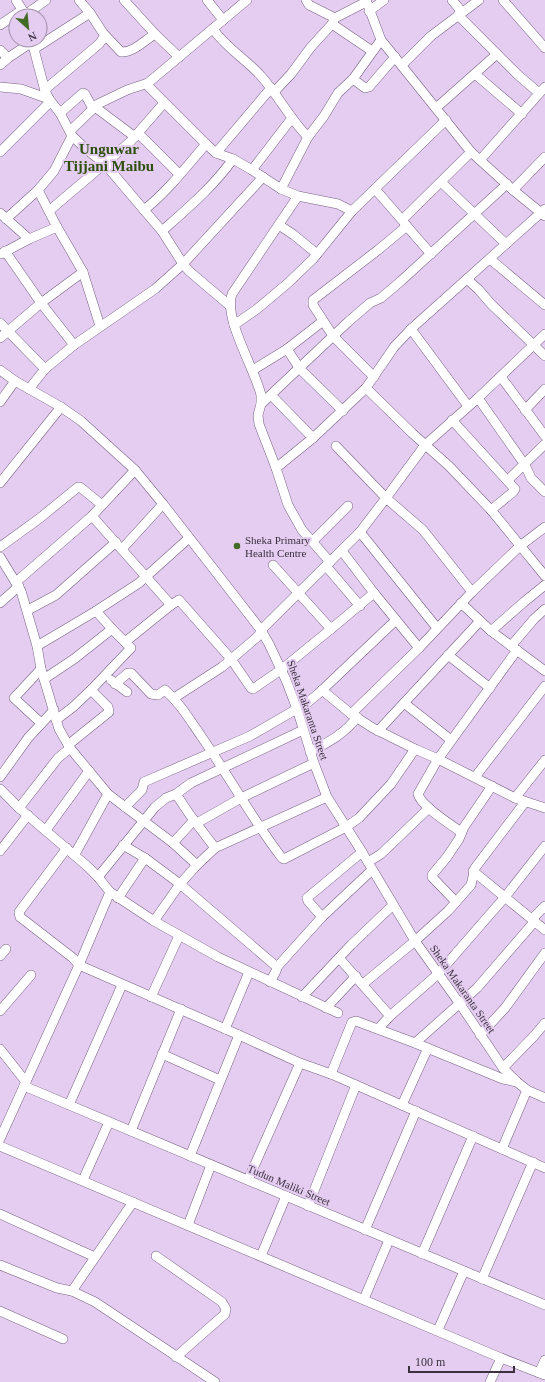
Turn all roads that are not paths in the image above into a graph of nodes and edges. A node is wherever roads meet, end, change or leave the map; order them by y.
1 (46, 0) edge
2 (79, 0) edge
3 (124, 0) edge
4 (208, 0) edge
5 (247, 0) edge
6 (306, 0) edge
7 (384, 0) edge
8 (452, 0) edge
9 (479, 0) edge
10 (503, 0) edge
11 (366, 1) edge
12 (33, 8) edge
13 (369, 11) junction
14 (90, 13) junction
15 (460, 14) junction
16 (223, 20) junction
17 (333, 21) junction
18 (212, 29) junction
19 (154, 34) junction
20 (48, 36) edge
21 (105, 36) junction
22 (381, 40) junction
23 (543, 44) edge
24 (26, 48) edge
25 (36, 48) edge
26 (0, 50) edge
27 (372, 51) junction
28 (497, 54) junction
29 (179, 57) junction
30 (395, 57) junction
31 (8, 58) junction
32 (0, 65) edge
33 (402, 65) junction
34 (475, 74) junction
35 (352, 79) junction
36 (148, 83) junction
37 (0, 87) edge
38 (272, 90) junction
39 (543, 91) edge
40 (47, 94) junction
41 (164, 103) junction
42 (94, 108) junction
43 (436, 108) junction
44 (60, 113) junction
45 (522, 114) junction
46 (292, 118) junction
47 (446, 120) junction
48 (71, 133) junction
49 (136, 135) junction
50 (308, 137) junction
51 (206, 144) junction
52 (0, 152) edge
53 (471, 152) junction
54 (216, 153) junction
55 (545, 157) edge
56 (233, 159) junction
57 (480, 160) junction
58 (105, 164) junction
59 (252, 170) junction
60 (179, 174) junction
61 (263, 177) junction
62 (441, 182) junction
63 (510, 187) junction
64 (281, 189) junction
65 (375, 189) junction
66 (38, 190) junction
67 (298, 196) junction
68 (144, 210) junction
69 (49, 211) junction
70 (352, 211) junction
71 (544, 213) edge
72 (474, 214) junction
73 (3, 216) edge
74 (405, 223) junction
75 (279, 225) junction
76 (57, 227) junction
77 (162, 231) junction
78 (28, 239) junction
79 (506, 244) junction
80 (3, 253) edge
81 (317, 254) junction
82 (431, 254) junction
83 (490, 259) junction
84 (183, 264) junction
85 (83, 272) junction
86 (467, 280) junction
87 (41, 303) junction
88 (229, 305) junction
89 (545, 305) edge
90 (323, 322) junction
91 (0, 323) edge
92 (234, 325) junction
93 (100, 326) junction
94 (411, 329) junction
95 (7, 331) junction
96 (545, 334) edge
97 (333, 336) junction
98 (0, 338) edge
99 (74, 344) junction
100 (534, 345) junction
101 (287, 349) junction
102 (545, 356) edge
103 (45, 369) junction
104 (300, 369) junction
105 (0, 370) edge
106 (253, 370) junction
107 (374, 377) junction
108 (501, 377) junction
109 (15, 381) junction
110 (366, 388) junction
111 (29, 389) junction
112 (545, 389) edge
113 (271, 395) junction
114 (478, 398) junction
115 (0, 402) edge
116 (261, 404) junction
117 (61, 406) junction
118 (468, 406) junction
119 (525, 410) junction
120 (342, 411) junction
121 (452, 420) junction
122 (545, 436) edge
123 (313, 438) junction
124 (545, 444) edge
125 (425, 445) junction
126 (336, 446) dead end
127 (525, 464) junction
128 (276, 468) junction
129 (135, 470) junction
130 (508, 480) junction
131 (0, 483) edge
132 (545, 492) edge
133 (386, 498) junction
134 (163, 504) junction
135 (102, 505) junction
136 (348, 506) dead end
137 (491, 510) junction
138 (92, 516) junction
139 (545, 527) edge
140 (360, 532) junction
141 (189, 538) junction
142 (313, 541) junction
143 (119, 546) junction
144 (520, 546) junction
145 (0, 547) edge
146 (342, 551) junction
147 (0, 557) edge
148 (328, 564) junction
149 (273, 565) dead end
150 (146, 576) junction
151 (545, 576) edge
152 (17, 584) junction
153 (545, 585) edge
154 (472, 592) junction
155 (298, 593) junction
156 (374, 593) junction
157 (0, 603) edge
158 (460, 603) junction
159 (171, 605) junction
160 (360, 606) junction
161 (545, 609) edge
162 (28, 610) junction
163 (96, 610) junction
164 (396, 620) junction
165 (480, 621) junction
166 (437, 628) junction
167 (112, 629) junction
168 (261, 630) junction
169 (331, 630) junction
170 (491, 631) junction
171 (124, 642) junction
172 (37, 646) junction
173 (419, 648) junction
174 (514, 648) junction
175 (448, 655) junction
176 (231, 659) junction
177 (543, 667) edge
178 (41, 669) junction
179 (282, 670) junction
180 (105, 676) junction
181 (44, 679) junction
182 (116, 684) junction
183 (545, 686) edge
184 (490, 688) junction
185 (91, 690) junction
186 (322, 690) junction
187 (127, 692) dead end
188 (174, 698) junction
189 (404, 703) junction
190 (297, 708) junction
191 (54, 710) junction
192 (354, 715) junction
193 (56, 720) junction
194 (41, 723) junction
195 (303, 730) junction
196 (378, 731) junction
197 (451, 740) junction
198 (69, 747) junction
199 (415, 749) junction
200 (310, 752) junction
201 (213, 753) junction
202 (438, 759) junction
203 (545, 760) edge
204 (314, 763) junction
205 (223, 768) junction
206 (89, 771) junction
207 (0, 777) edge
208 (475, 777) junction
209 (492, 786) junction
210 (0, 789) edge
211 (108, 794) junction
212 (176, 794) junction
213 (327, 797) junction
214 (241, 798) junction
215 (515, 798) junction
216 (525, 802) junction
217 (125, 807) junction
218 (19, 808) junction
219 (428, 808) junction
220 (545, 808) edge
221 (28, 815) junction
222 (143, 822) junction
223 (195, 822) junction
224 (346, 827) junction
225 (260, 828) junction
226 (46, 830) junction
227 (461, 832) junction
228 (173, 844) junction
229 (123, 845) junction
230 (545, 846) edge
231 (67, 848) junction
232 (215, 848) junction
233 (0, 851) edge
234 (362, 852) junction
235 (75, 854) junction
236 (145, 858) junction
237 (197, 865) junction
238 (370, 866) junction
239 (473, 871) junction
240 (98, 877) junction
241 (180, 884) junction
242 (110, 892) junction
243 (505, 897) junction
244 (118, 898) junction
245 (456, 902) junction
246 (393, 905) junction
247 (545, 906) edge
248 (322, 917) junction
249 (534, 920) junction
250 (154, 921) junction
251 (545, 930) edge
252 (179, 936) junction
253 (415, 941) junction
254 (6, 949) dead end
255 (545, 953) edge
256 (0, 956) edge
257 (339, 958) junction
258 (79, 965) junction
259 (277, 968) junction
260 (249, 972) junction
261 (438, 974) junction
262 (31, 975) dead end
263 (356, 976) junction
264 (270, 982) junction
265 (363, 984) junction
266 (122, 985) junction
267 (152, 997) junction
268 (302, 997) junction
269 (460, 1004) junction
270 (326, 1008) junction
271 (181, 1009) junction
272 (0, 1011) edge
273 (338, 1013) dead end
274 (390, 1016) junction
275 (545, 1023) edge
276 (225, 1029) junction
277 (378, 1029) junction
278 (238, 1035) junction
279 (480, 1035) junction
280 (415, 1042) junction
281 (428, 1048) junction
282 (0, 1049) edge
283 (162, 1054) junction
284 (300, 1063) junction
285 (503, 1068) junction
286 (331, 1074) junction
287 (220, 1080) junction
288 (516, 1082) junction
289 (25, 1084) junction
290 (356, 1085) junction
291 (527, 1090) junction
292 (545, 1098) edge
293 (69, 1105) junction
294 (402, 1105) junction
295 (416, 1111) junction
296 (109, 1122) junction
297 (131, 1131) junction
298 (473, 1136) junction
299 (0, 1137) edge
300 (0, 1146) edge
301 (502, 1149) junction
302 (190, 1156) junction
303 (533, 1162) junction
304 (211, 1165) junction
305 (545, 1168) edge
306 (83, 1180) junction
307 (248, 1180) junction
308 (286, 1196) junction
309 (134, 1202) junction
310 (308, 1206) junction
311 (0, 1214) edge
312 (188, 1225) junction
313 (365, 1230) junction
314 (389, 1240) junction
315 (422, 1254) junction
316 (156, 1256) dead end
317 (261, 1256) junction
318 (95, 1257) junction
319 (0, 1265) edge
320 (464, 1271) junction
321 (482, 1279) junction
322 (72, 1291) junction
323 (364, 1299) junction
324 (544, 1302) edge
325 (0, 1312) edge
326 (438, 1330) junction
327 (62, 1339) dead end
328 (176, 1357) junction
329 (501, 1358) junction
330 (545, 1360) edge
331 (542, 1374) edge
332 (215, 1382) edge
333 (490, 1382) edge

1 - 12 street
2 - 14 street
3 - 19 street
4 - 16 street
5 - 16 street
6 - 17 street
7 - 13 street
8 - 15 street
9 - 15 street
10 - 23 street
11 - 13 street
11 - 17 street
13 - 22 street
14 - 20 street
14 - 21 street
15 - 28 street
15 - 33 street
16 - 18 street
17 - 27 street
17 - 38 street
18 - 29 street
18 - 38 street
19 - 21 street
19 - 29 street
21 - 40 street
22 - 27 street
22 - 30 street
24 - 31 street
25 - 40 street
26 - 31 street
27 - 35 street
28 - 34 street
28 - 39 street
29 - 36 street
30 - 33 street
30 - 35 street
31 - 32 street
33 - 43 street
34 - 43 street
34 - 45 street
35 - 50 street
36 - 41 street
36 - 42 street
37 - 40 street
38 - 46 street
38 - 54 street
39 - 45 street
40 - 44 street
40 - 52 street
41 - 49 street
41 - 51 street
42 - 44 street
42 - 48 street
42 - 49 street
43 - 47 street
44 - 48 street
45 - 57 street
46 - 50 street
46 - 59 street
47 - 53 street
47 - 65 street
48 - 58 street
48 - 66 street
49 - 58 street
49 - 60 street
50 - 64 street
51 - 54 street
51 - 60 street
53 - 57 street
53 - 62 street
54 - 56 street
55 - 63 street
56 - 59 street
56 - 77 street
57 - 63 street
58 - 68 street
58 - 69 street
59 - 61 street
60 - 68 street
61 - 64 street
61 - 84 street
62 - 72 street
62 - 74 street
63 - 71 street
63 - 72 street
64 - 67 street
65 - 70 street
65 - 74 street
66 - 69 street
66 - 73 street
67 - 70 street
67 - 75 street
68 - 77 street
69 - 76 street
70 - 81 street
71 - 79 street
72 - 79 street
72 - 82 street
73 - 78 street
74 - 82 street
74 - 90 street
75 - 81 street
75 - 88 street
76 - 78 street
76 - 85 street
77 - 84 street
78 - 80 street
79 - 83 street
80 - 87 street
81 - 92 street
82 - 97 street
83 - 86 street
83 - 89 street
84 - 88 street
84 - 93 street
85 - 87 street
85 - 93 street
86 - 94 street
86 - 100 street
87 - 95 street
87 - 99 street
88 - 92 street
90 - 97 street
90 - 101 street
91 - 95 street
92 - 106 street
93 - 99 street
94 - 107 street
94 - 118 street
95 - 98 street
95 - 103 street
96 - 100 street
97 - 104 street
97 - 107 street
99 - 103 street
100 - 102 street
100 - 108 street
101 - 104 street
101 - 106 street
103 - 111 street
104 - 113 street
104 - 120 street
105 - 109 street, Sheka Makaranta Street
106 - 116 street
107 - 110 street
108 - 114 street
108 - 119 street
109 - 111 street, Sheka Makaranta Street
109 - 115 street
110 - 120 street
110 - 125 street
111 - 117 street, Sheka Makaranta Street
112 - 119 street
113 - 116 street
113 - 123 street
114 - 118 street
114 - 127 street
116 - 128 street
117 - 129 street, Sheka Makaranta Street
117 - 131 street
118 - 121 street
119 - 122 street
120 - 123 street
121 - 125 street
121 - 130 street
123 - 128 street
124 - 127 street
125 - 133 street
125 - 137 street
126 - 133 street
127 - 130 street
127 - 132 street
128 - 142 street
129 - 134 street, Sheka Makaranta Street
129 - 135 street
130 - 137 street
133 - 140 street
133 - 154 street
134 - 141 street, Sheka Makaranta Street
134 - 143 street
135 - 138 street
135 - 145 street
136 - 142 street
137 - 144 street
138 - 143 street
138 - 152 street
139 - 144 street
140 - 146 street
140 - 166 street
141 - 150 street
141 - 168 street, Sheka Makaranta Street
142 - 148 street
143 - 150 street
143 - 162 street
144 - 151 street
144 - 154 street
146 - 148 street
146 - 156 street
147 - 152 street
148 - 155 street
148 - 160 street
149 - 155 street
150 - 159 street
150 - 163 street
152 - 157 street
152 - 162 street
153 - 170 street
154 - 158 street
155 - 168 street
155 - 169 street
156 - 160 street
156 - 164 street
158 - 165 street
158 - 166 street
159 - 171 street
159 - 176 street
160 - 169 street
161 - 174 street
162 - 172 street
163 - 167 street
163 - 172 street
164 - 173 street
164 - 186 street
165 - 170 street
165 - 175 street
166 - 173 street
167 - 171 street
167 - 181 street
168 - 176 street
168 - 179 street, Sheka Makaranta Street
169 - 179 street
170 - 174 street
171 - 180 street
172 - 178 street
173 - 192 street
174 - 177 street
174 - 184 street
175 - 184 street
175 - 189 street
176 - 179 street
176 - 188 street
178 - 181 street
178 - 194 street
179 - 190 street, Sheka Makaranta Street
180 - 182 street
180 - 185 street
181 - 191 street
182 - 187 street
182 - 188 street
183 - 208 street
184 - 197 street
185 - 193 street
185 - 198 street
186 - 190 street
186 - 192 street
188 - 201 street
189 - 196 street
189 - 197 street
190 - 195 street, Sheka Makaranta Street
190 - 201 street
191 - 193 street
191 - 194 street
192 - 196 street
192 - 200 street
193 - 198 street
194 - 207 street
195 - 200 street, Sheka Makaranta Street
195 - 205 street
196 - 199 street
197 - 202 street
198 - 206 street
198 - 218 street
199 - 202 street
199 - 224 street
200 - 204 street, Sheka Makaranta Street
201 - 205 street
201 - 217 street
202 - 208 street
202 - 219 street
203 - 215 street
204 - 213 street, Sheka Makaranta Street
204 - 214 street
205 - 212 street
205 - 214 street
206 - 211 street
206 - 226 street
208 - 209 street
209 - 215 street
209 - 227 street
210 - 218 street
211 - 217 street
211 - 235 street
212 - 222 street
212 - 223 street
213 - 224 street, Sheka Makaranta Street
213 - 225 street
214 - 223 street
214 - 225 street
215 - 216 street
216 - 220 street
216 - 239 street
217 - 222 street
218 - 221 street
219 - 227 street
219 - 238 street
221 - 226 street
221 - 233 street
222 - 228 street
222 - 229 street
223 - 228 street
223 - 232 street
224 - 225 street
224 - 234 street, Sheka Makaranta Street
225 - 232 street
226 - 231 street
227 - 245 street
228 - 237 street
229 - 236 street
229 - 240 street
230 - 243 street
231 - 235 street
231 - 258 street
232 - 237 street
234 - 238 street, Sheka Makaranta Street
234 - 248 street
235 - 240 street
236 - 241 street
236 - 244 street
237 - 241 street
238 - 246 street, Sheka Makaranta Street
238 - 248 street
239 - 243 street
239 - 245 street
240 - 242 street
241 - 250 street
241 - 259 street
242 - 244 street
242 - 258 street
243 - 249 street
243 - 261 street
244 - 250 street
245 - 253 street
246 - 253 street, Sheka Makaranta Street
246 - 257 street
247 - 249 street
248 - 259 street
249 - 251 street
249 - 269 street
250 - 252 street
252 - 260 street
252 - 267 street
253 - 261 street, Sheka Makaranta Street
253 - 265 street
254 - 256 street
255 - 279 street
257 - 263 street
257 - 268 street
258 - 266 street
258 - 289 street
259 - 264 street
260 - 264 street
260 - 276 street
261 - 269 street, Sheka Makaranta Street
261 - 274 street
262 - 272 street
263 - 265 street
263 - 270 street
264 - 268 street
265 - 274 street
266 - 267 street
266 - 293 street
267 - 271 street
268 - 270 street
269 - 279 street, Sheka Makaranta Street
269 - 280 street
270 - 273 street
271 - 276 street
271 - 283 street
274 - 277 street
275 - 285 street
276 - 278 street
277 - 280 street
277 - 286 street
278 - 284 street
278 - 287 street
279 - 285 street, Sheka Makaranta Street
280 - 281 street
281 - 288 street
281 - 294 street
282 - 289 street
283 - 287 street
283 - 297 street
284 - 286 street
284 - 307 street
285 - 288 street, Sheka Makaranta Street
286 - 290 street
287 - 302 street
288 - 291 street, Sheka Makaranta Street
289 - 293 street, Tudun Maliki Street
289 - 299 street
290 - 294 street
290 - 310 street
291 - 292 street, Sheka Makaranta Street
291 - 301 street
293 - 296 street, Tudun Maliki Street
294 - 295 street
295 - 298 street
295 - 313 street
296 - 297 street, Tudun Maliki Street
296 - 306 street
297 - 302 street, Tudun Maliki Street
298 - 301 street
298 - 315 street
300 - 306 street
301 - 303 street
302 - 304 street, Tudun Maliki Street
303 - 305 street
303 - 321 street
304 - 307 street, Tudun Maliki Street
304 - 312 street
306 - 309 street
307 - 308 street, Tudun Maliki Street
308 - 310 street, Tudun Maliki Street
308 - 317 street
309 - 312 street
309 - 318 street
310 - 313 street, Tudun Maliki Street
311 - 318 street
312 - 317 street
313 - 314 street, Tudun Maliki Street
314 - 315 street, Tudun Maliki Street
314 - 323 street
315 - 320 street, Tudun Maliki Street
316 - 328 street
317 - 323 street
318 - 322 street
319 - 322 street
320 - 321 street, Tudun Maliki Street
320 - 326 street
321 - 324 street, Tudun Maliki Street
322 - 328 street
323 - 326 street
325 - 327 street
326 - 329 street
328 - 332 street
329 - 331 street
329 - 333 street
330 - 331 street

